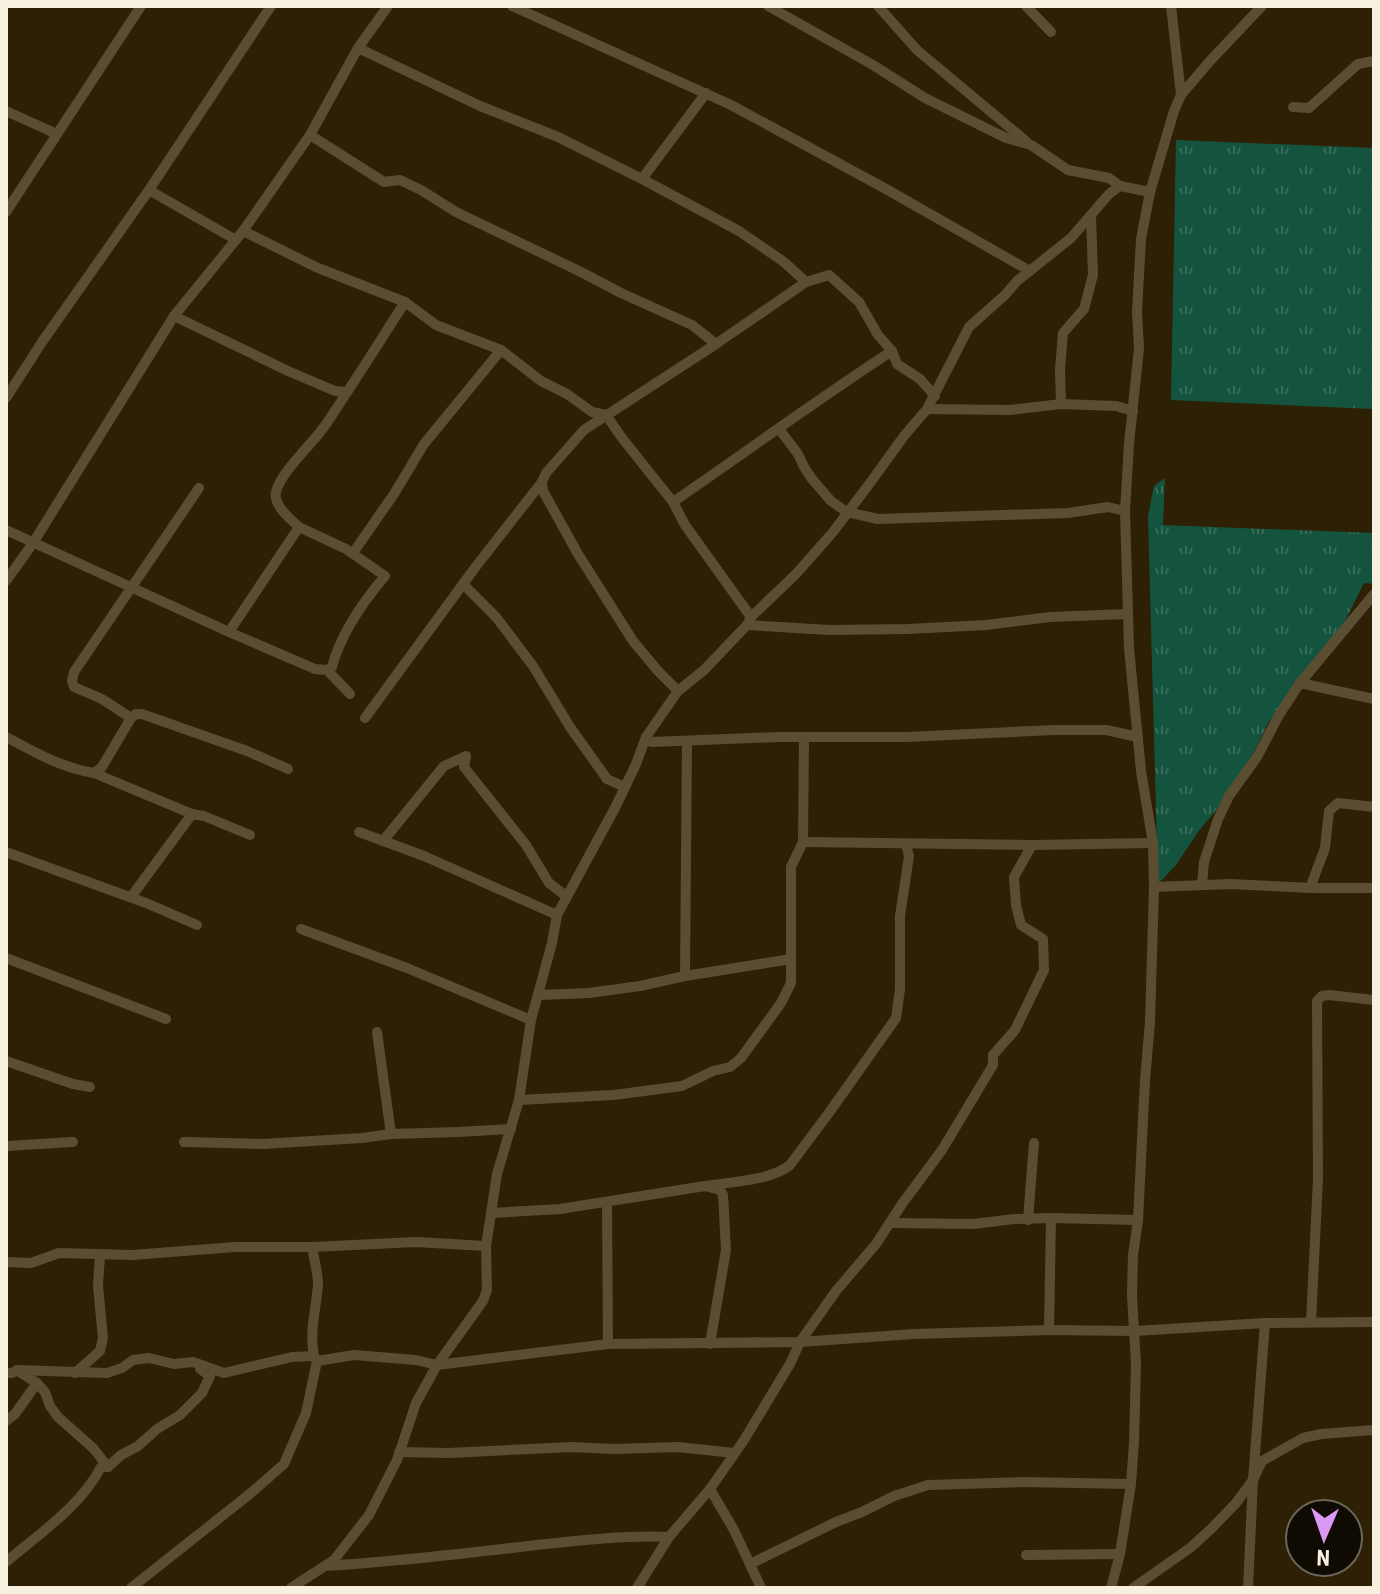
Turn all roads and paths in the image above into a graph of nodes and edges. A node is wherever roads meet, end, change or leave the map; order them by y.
1 (141, 6) edge
2 (271, 6) edge
3 (388, 6) edge
4 (512, 6) edge
5 (768, 6) edge
6 (1026, 6) edge
7 (1171, 6) edge
8 (1262, 6) edge
9 (884, 8) edge
10 (1051, 32) dead end
11 (358, 48) junction
12 (1374, 61) edge
13 (706, 93) junction
14 (1181, 95) junction
15 (1293, 107) dead end
16 (6, 111) edge
17 (57, 134) junction
18 (310, 135) junction
19 (1031, 145) junction
20 (642, 179) junction
21 (1120, 186) junction
22 (149, 190) junction
23 (1150, 192) junction
24 (6, 212) edge
25 (1091, 215) junction
26 (239, 236) junction
27 (1030, 271) junction
28 (806, 282) junction
29 (405, 302) junction
30 (174, 316) junction
31 (716, 344) junction
32 (501, 350) junction
33 (892, 351) junction
34 (346, 392) junction
35 (935, 396) junction
36 (6, 398) edge
37 (1061, 404) junction
38 (927, 409) junction
39 (1133, 411) junction
40 (606, 415) junction
41 (779, 429) junction
42 (542, 482) junction
43 (199, 488) dead end
44 (673, 502) junction
45 (1125, 511) junction
46 (847, 512) junction
47 (299, 527) junction
48 (6, 530) edge
49 (33, 543) junction
50 (353, 553) junction
51 (6, 581) edge
52 (463, 584) junction
53 (132, 588) junction
54 (1374, 594) edge
55 (1128, 614) junction
56 (749, 621) junction
57 (229, 632) junction
58 (327, 670) junction
59 (1300, 683) junction
60 (678, 691) junction
61 (350, 694) dead end
62 (1374, 699) edge
63 (131, 718) junction
64 (365, 718) dead end
65 (6, 737) edge
66 (646, 737) junction
67 (804, 737) junction
68 (1138, 737) junction
69 (687, 741) junction
70 (288, 769) dead end
71 (94, 773) junction
72 (625, 787) junction
73 (1374, 807) edge
74 (192, 814) junction
75 (359, 832) dead end
76 (250, 835) dead end
77 (383, 841) junction
78 (803, 842) junction
79 (1153, 843) junction
80 (906, 844) junction
81 (1032, 845) junction
82 (6, 852) edge
83 (1202, 884) junction
84 (1154, 887) junction
85 (1310, 888) junction
86 (1374, 888) edge
87 (566, 896) junction
88 (131, 897) junction
89 (557, 915) junction
90 (197, 925) dead end
91 (301, 929) dead end
92 (791, 949) junction
93 (6, 958) edge
94 (685, 976) junction
95 (539, 995) junction
96 (1374, 1000) edge
97 (166, 1019) dead end
98 (531, 1020) junction
99 (377, 1032) dead end
100 (6, 1061) edge
101 (90, 1087) dead end
102 (519, 1100) junction
103 (511, 1129) junction
104 (391, 1134) junction
105 (73, 1142) dead end
106 (184, 1142) dead end
107 (1034, 1143) dead end
108 (6, 1146) edge
109 (705, 1186) junction
110 (607, 1202) junction
111 (491, 1213) junction
112 (1051, 1218) junction
113 (1028, 1220) junction
114 (1138, 1220) junction
115 (890, 1223) junction
116 (486, 1246) junction
117 (312, 1247) junction
118 (100, 1255) junction
119 (6, 1262) edge
120 (1311, 1322) junction
121 (1374, 1322) edge
122 (1265, 1323) junction
123 (1049, 1330) junction
124 (1135, 1331) junction
125 (800, 1342) junction
126 (608, 1344) junction
127 (710, 1344) junction
128 (315, 1359) junction
129 (193, 1362) junction
130 (437, 1365) junction
131 (11, 1372) edge
132 (75, 1373) junction
133 (224, 1373) junction
134 (210, 1376) junction
135 (37, 1383) junction
136 (6, 1421) edge
137 (1374, 1430) edge
138 (399, 1452) junction
139 (734, 1453) junction
140 (108, 1467) junction
141 (1253, 1480) junction
142 (1131, 1484) junction
143 (710, 1489) junction
144 (669, 1537) junction
145 (1120, 1554) junction
146 (1026, 1555) dead end
147 (6, 1562) edge
148 (750, 1564) junction
149 (325, 1566) junction
150 (131, 1588) edge
151 (291, 1588) edge
152 (637, 1588) edge
153 (761, 1588) edge
154 (1111, 1588) edge
155 (1133, 1588) edge
156 (1248, 1588) edge

1 - 17 street
2 - 22 street
3 - 11 street
4 - 13 street
5 - 19 street
6 - 10 street
7 - 14 street
8 - 14 street
9 - 19 street
11 - 18 street
11 - 20 street
12 - 15 street
13 - 20 street
13 - 27 street
14 - 23 street
16 - 17 street
17 - 24 street
18 - 26 street
18 - 31 street
19 - 21 street
20 - 28 street
21 - 23 street
21 - 25 street
22 - 26 street
22 - 36 street
23 - 39 street
25 - 27 street
25 - 37 street
26 - 29 street
26 - 30 street
27 - 35 street
28 - 31 street
28 - 33 street
29 - 32 street
29 - 34 street
30 - 34 street
30 - 49 street
31 - 40 street
32 - 40 street
32 - 50 street
33 - 35 street
33 - 41 street
34 - 47 street
35 - 38 street
37 - 38 street
37 - 39 street
38 - 46 street
39 - 45 street
40 - 42 street
40 - 44 street
41 - 44 street
41 - 46 street
42 - 52 street
42 - 60 street
43 - 53 street
44 - 56 street
45 - 46 street
45 - 55 street
46 - 56 street
47 - 50 street
47 - 57 street
48 - 49 street
49 - 51 street
49 - 53 street
50 - 58 street
52 - 64 street
52 - 72 street
53 - 57 street
53 - 63 street
54 - 59 street
55 - 56 street
55 - 68 street
56 - 60 street
57 - 58 street
58 - 61 street
59 - 62 street
59 - 83 street
60 - 66 street
63 - 70 street
63 - 71 street
65 - 71 street
66 - 69 street
66 - 72 street
67 - 68 street
67 - 69 street
67 - 78 street
68 - 79 street
69 - 94 street
71 - 74 street
72 - 87 street
73 - 85 street
74 - 76 street
74 - 88 street
75 - 77 street
77 - 87 street
77 - 89 street
78 - 80 street
78 - 92 street
79 - 81 street
79 - 84 street
80 - 81 street
80 - 109 street
81 - 115 street
82 - 88 street
83 - 84 street
83 - 85 street
84 - 114 street
85 - 86 street
87 - 89 street
88 - 90 street
89 - 95 street
91 - 98 street
92 - 94 street
92 - 102 street
93 - 97 street
94 - 95 street
95 - 98 street
96 - 120 street
98 - 102 street
99 - 104 street
100 - 101 street
102 - 103 street
103 - 104 street
103 - 111 street
104 - 106 street
105 - 108 street
107 - 113 street
109 - 110 street
109 - 127 street
110 - 111 street
110 - 126 street
111 - 116 street
112 - 113 street
112 - 114 street
112 - 123 street
113 - 115 street
114 - 124 street
115 - 125 street
116 - 117 street
116 - 130 street
117 - 118 street
117 - 128 street
118 - 119 street
118 - 132 street
120 - 121 street
120 - 122 street
122 - 124 street
122 - 141 street
123 - 124 street
123 - 125 street
124 - 142 street
125 - 127 street
125 - 139 street
126 - 127 street
126 - 130 street
128 - 130 street
128 - 133 street
128 - 150 street
129 - 132 street
129 - 133 street
129 - 134 street
130 - 138 street
131 - 132 street
131 - 135 street
133 - 134 street
134 - 140 street
135 - 136 street
135 - 140 street
137 - 141 street
138 - 139 street
138 - 149 street
139 - 143 street
140 - 147 street
141 - 155 street
141 - 156 street
142 - 145 street
142 - 148 street
143 - 144 street
143 - 148 street
144 - 149 street
144 - 152 street
145 - 146 street
145 - 154 street
148 - 153 street
149 - 151 street

